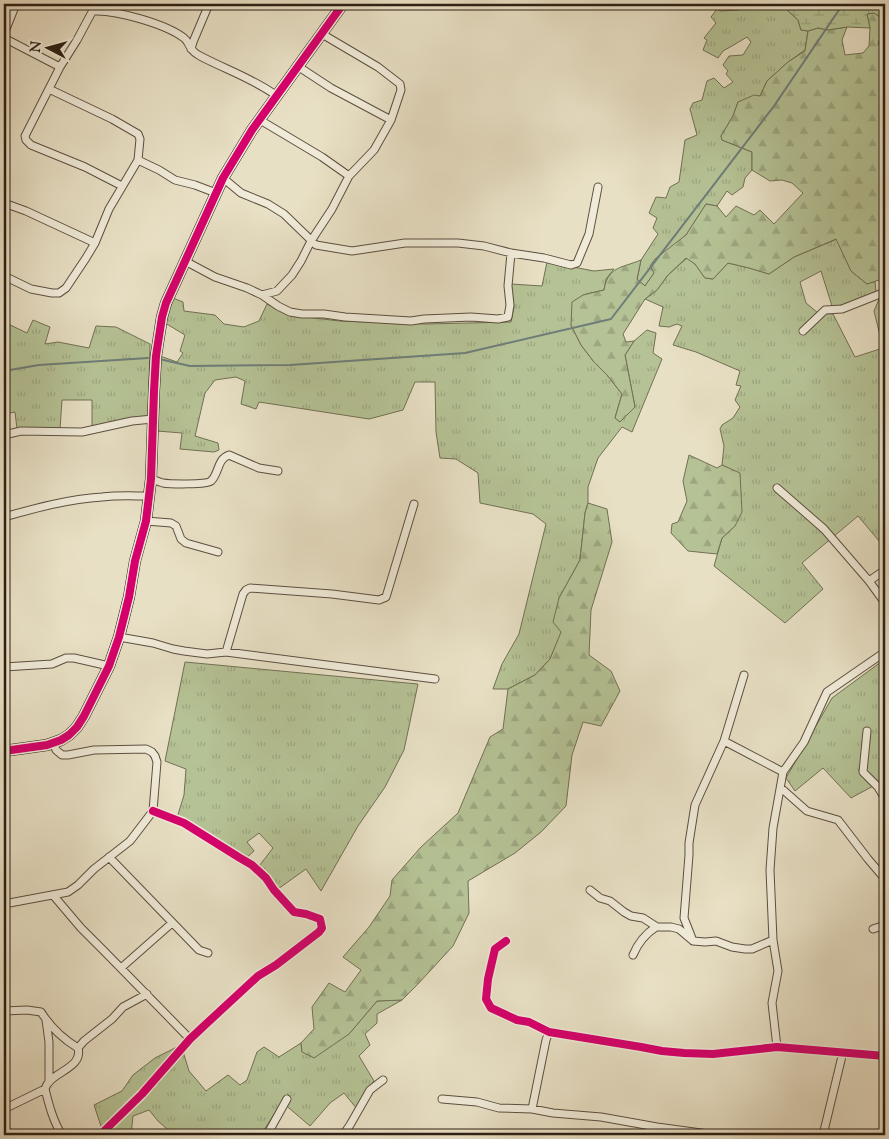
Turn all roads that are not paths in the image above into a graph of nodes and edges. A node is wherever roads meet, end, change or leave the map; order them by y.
1 (16, 4) edge
2 (209, 4) edge
3 (343, 4) edge
4 (322, 34) junction
5 (4, 36) edge
6 (191, 49) junction
7 (60, 67) junction
8 (299, 67) junction
9 (49, 90) junction
10 (277, 96) junction
11 (260, 120) junction
12 (390, 120) junction
13 (138, 160) junction
14 (350, 176) junction
15 (223, 178) junction
16 (122, 186) junction
17 (598, 187) dead end
18 (216, 193) junction
19 (4, 203) edge
20 (311, 241) junction
21 (95, 243) junction
22 (511, 253) junction
23 (185, 261) junction
24 (4, 276) edge
25 (885, 292) edge
26 (262, 295) junction
27 (803, 331) dead end
28 (153, 419) junction
29 (4, 435) edge
30 (278, 470) dead end
31 (151, 479) junction
32 (777, 488) dead end
33 (149, 496) junction
34 (414, 504) dead end
35 (4, 517) edge
36 (146, 521) junction
37 (218, 552) dead end
38 (885, 570) edge
39 (869, 581) junction
40 (885, 603) edge
41 (119, 637) junction
42 (226, 652) junction
43 (885, 652) edge
44 (109, 666) junction
45 (4, 667) edge
46 (744, 674) dead end
47 (435, 679) dead end
48 (867, 731) dead end
49 (724, 741) junction
50 (54, 744) junction
51 (4, 751) edge
52 (783, 772) junction
53 (781, 788) junction
54 (885, 799) edge
55 (153, 810) junction
56 (109, 857) junction
57 (885, 878) edge
58 (590, 890) dead end
59 (53, 895) junction
60 (4, 904) edge
61 (172, 923) junction
62 (885, 925) edge
63 (656, 927) junction
64 (873, 929) dead end
65 (773, 940) junction
66 (506, 941) dead end
67 (693, 941) junction
68 (208, 953) dead end
69 (633, 955) dead end
70 (121, 968) junction
71 (147, 994) junction
72 (4, 1011) edge
73 (46, 1019) junction
74 (550, 1032) junction
75 (190, 1039) junction
76 (777, 1047) junction
77 (78, 1048) junction
78 (843, 1052) junction
79 (885, 1056) edge
80 (383, 1080) dead end
81 (47, 1085) junction
82 (442, 1099) dead end
83 (287, 1100) dead end
84 (4, 1109) edge
85 (532, 1109) junction
86 (62, 1135) edge
87 (100, 1135) edge
88 (267, 1135) edge
89 (343, 1135) edge
90 (716, 1135) edge
91 (823, 1135) edge

1 - 5 street
2 - 6 street
3 - 4 street
4 - 8 street
4 - 12 street
5 - 7 street
6 - 7 street
6 - 10 street
7 - 9 street
8 - 10 street
8 - 12 street
9 - 13 street
9 - 16 street
10 - 11 street
11 - 14 street
11 - 15 street
12 - 14 street
13 - 16 street
13 - 18 street
14 - 20 street
15 - 18 street
15 - 20 street
16 - 21 street
17 - 22 street
18 - 23 street
19 - 21 street
20 - 22 street
20 - 26 street
21 - 24 street
22 - 26 street
23 - 26 street
23 - 28 street
25 - 27 street
28 - 29 street
28 - 31 street
30 - 31 street
31 - 33 street
32 - 39 street
33 - 35 street
33 - 36 street
34 - 42 street
36 - 37 street
36 - 41 street
38 - 39 street
39 - 40 street
41 - 42 street
41 - 44 street
42 - 47 street
43 - 52 street
44 - 45 street
44 - 50 street
46 - 49 street
48 - 54 street
49 - 52 street
49 - 67 street
50 - 51 street
50 - 55 street
52 - 53 street
53 - 57 street
53 - 65 street
55 - 56 street
55 - 75 street
56 - 59 street
56 - 61 street
58 - 63 street
59 - 60 street
59 - 70 street
61 - 68 street
61 - 70 street
62 - 64 street
63 - 67 street
63 - 69 street
65 - 67 street
65 - 76 street
66 - 74 street
70 - 71 street
71 - 75 street
71 - 77 street
72 - 73 street
73 - 77 street
73 - 81 street
74 - 76 street
74 - 85 street
75 - 87 street
76 - 78 street
77 - 81 street
78 - 79 street
78 - 91 street
80 - 89 street
81 - 84 street
81 - 86 street
82 - 85 street
83 - 88 street
85 - 90 street

